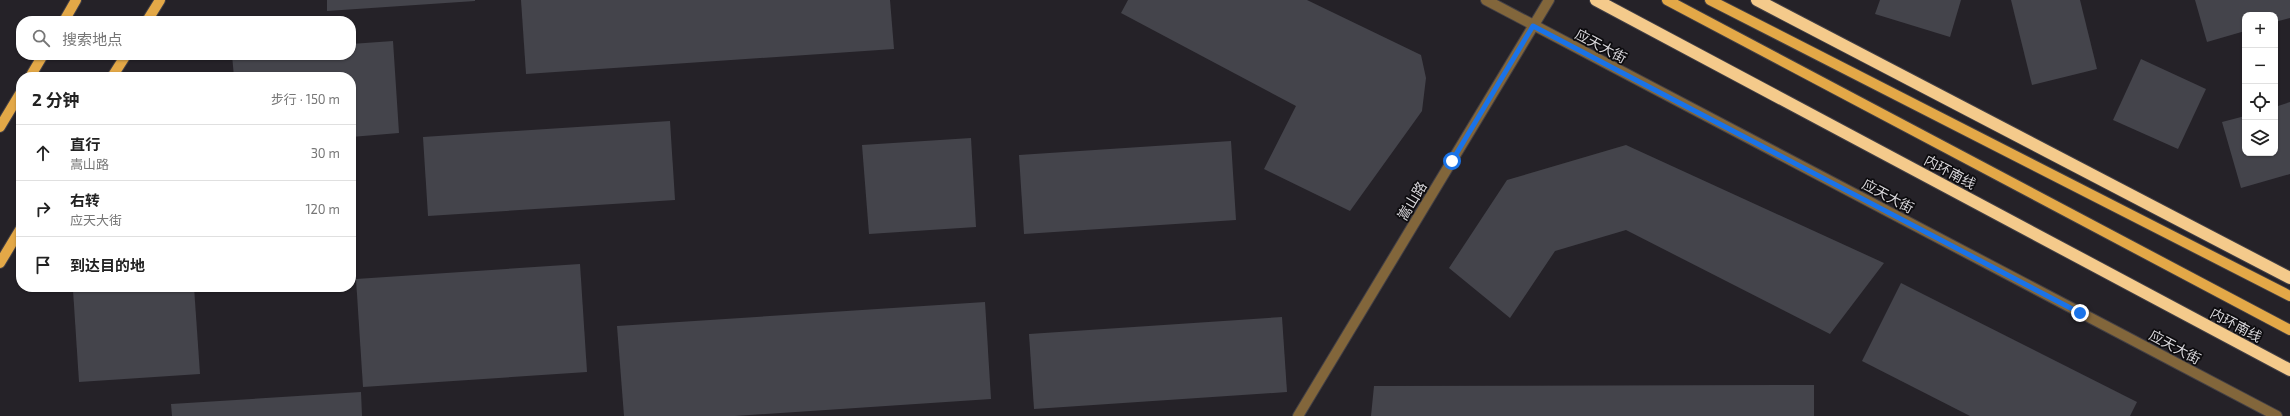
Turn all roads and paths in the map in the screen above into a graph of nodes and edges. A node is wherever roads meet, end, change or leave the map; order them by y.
1 (76, 0) edge
2 (160, 0) edge
3 (1486, 0) edge
4 (1550, 0) edge
5 (1596, 0) edge
6 (1667, 0) edge
7 (1710, 0) edge
8 (1757, 0) edge
9 (67, 16) edge
10 (150, 16) edge
11 (1533, 26) junction
12 (40, 60) edge
13 (123, 60) edge
14 (33, 72) edge
15 (115, 72) edge
16 (16, 100) edge
17 (0, 127) edge
18 (16, 236) edge
19 (0, 263) edge
20 (2290, 278) edge
21 (2290, 296) edge
22 (2290, 330) edge
23 (2290, 370) edge
24 (1298, 416) edge
25 (2277, 416) edge

1 - 9 main road
2 - 10 main road
3 - 11 street, 应天大街
4 - 11 street, 嵩山路
5 - 23 highway, 内环南线
6 - 22 main road
7 - 21 main road
8 - 20 highway
11 - 24 street, 嵩山路
11 - 25 street, 应天大街
12 - 14 main road
13 - 15 main road
16 - 17 main road
18 - 19 main road

